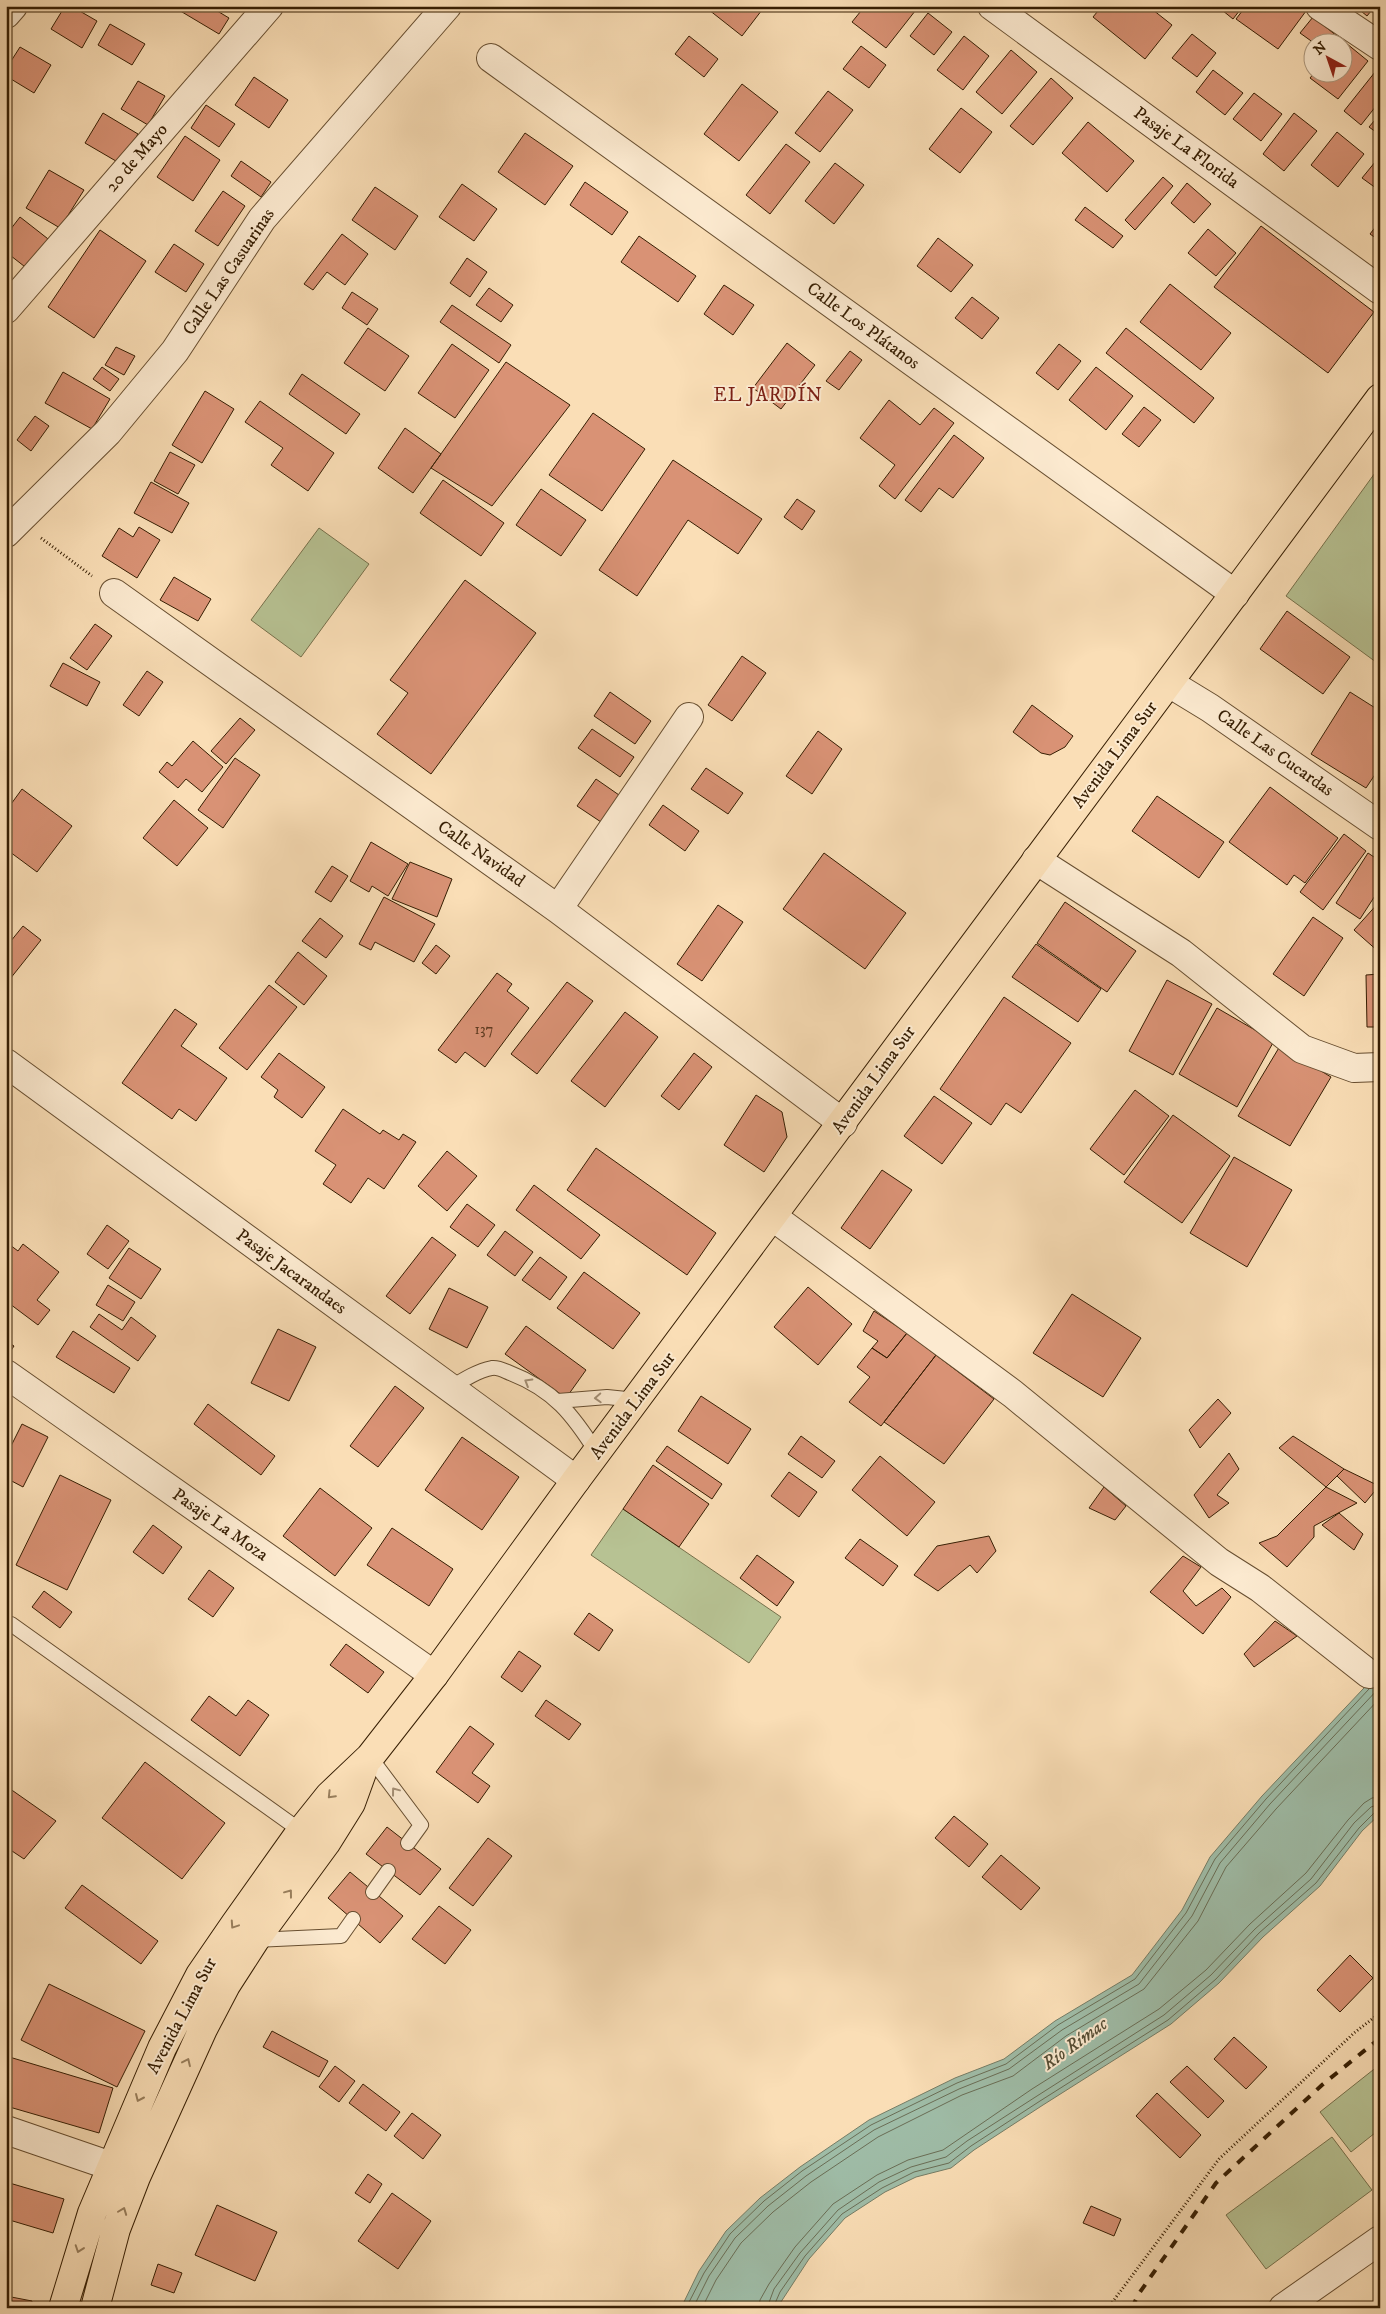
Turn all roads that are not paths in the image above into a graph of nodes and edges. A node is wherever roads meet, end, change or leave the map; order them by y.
1 (13, 6) edge
2 (268, 6) edge
3 (447, 6) edge
4 (992, 6) edge
5 (1320, 6) edge
6 (6, 14) edge
7 (1380, 46) edge
8 (491, 58) dead end
9 (1380, 290) edge
10 (6, 309) edge
11 (1380, 398) edge
12 (6, 533) edge
13 (114, 593) dead end
14 (1235, 594) junction
15 (1169, 683) junction
16 (688, 717) dead end
17 (1380, 826) edge
18 (1036, 860) junction
19 (558, 909) junction
20 (6, 1063) edge
21 (1380, 1067) edge
22 (843, 1122) junction
23 (773, 1216) junction
24 (6, 1374) edge
25 (450, 1388) junction
26 (558, 1400) junction
27 (637, 1400) junction
28 (597, 1453) junction
29 (576, 1480) junction
30 (11, 1624) dead end
31 (1369, 1674) dead end
32 (434, 1675) junction
33 (368, 1759) junction
34 (301, 1831) junction
35 (408, 1843) dead end
36 (388, 1871) dead end
37 (373, 1892) dead end
38 (353, 1919) dead end
39 (255, 1940) junction
40 (6, 2130) edge
41 (111, 2166) junction
42 (1380, 2240) edge
43 (63, 2308) edge
44 (95, 2308) edge
45 (1283, 2308) edge

1 - 6 street
2 - 10 street, 20 de Mayo
3 - 12 street, Calle Las Casuarinas
4 - 9 street, Pasaje La Florida
5 - 7 street
8 - 14 street, Calle Los Plátanos
11 - 14 highway, Avenida Lima Sur
13 - 19 street, Calle Navidad
14 - 15 highway, Avenida Lima Sur
15 - 17 street, Calle Las Cucardas
15 - 18 highway, Avenida Lima Sur
16 - 19 street
18 - 21 street
18 - 22 highway, Avenida Lima Sur
19 - 22 street, Calle Navidad
20 - 25 street, Pasaje Jacarandaes
22 - 23 highway, Avenida Lima Sur
23 - 27 highway, Avenida Lima Sur
23 - 31 street
24 - 32 street, Pasaje La Moza
26 -> 25 lane
25 - 29 street, Pasaje Jacarandaes
27 -> 26 lane
26 - 28 lane
27 - 28 highway, Avenida Lima Sur
28 - 29 highway, Avenida Lima Sur
29 - 32 highway, Avenida Lima Sur
30 - 34 lane
32 - 33 highway, Avenida Lima Sur
33 -> 34 highway, Avenida Lima Sur
35 -> 33 lane
39 -> 33 highway, Avenida Lima Sur
34 -> 41 highway, Avenida Lima Sur
36 - 37 lane
38 - 39 lane
44 -> 39 highway, Avenida Lima Sur
40 - 41 street
41 -> 43 highway, Avenida Lima Sur
42 - 45 street

